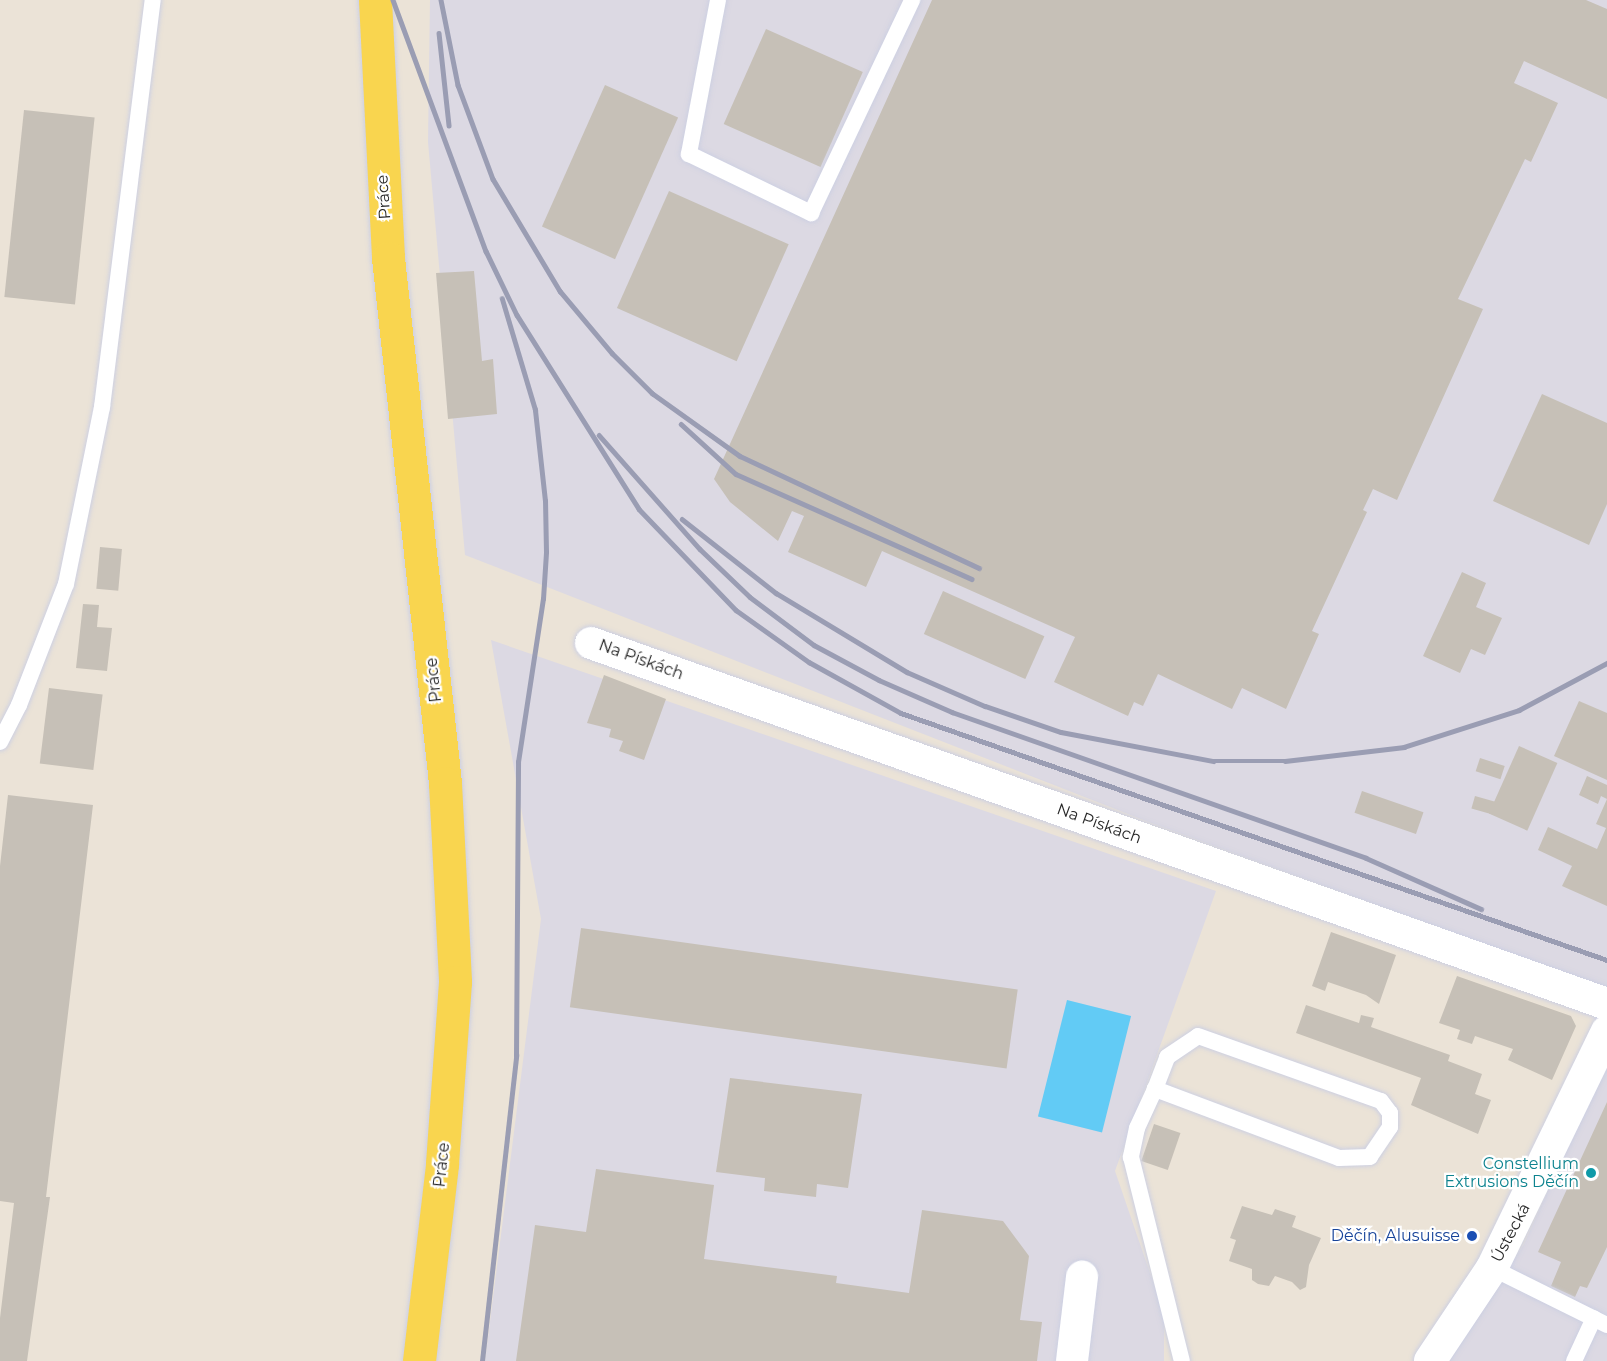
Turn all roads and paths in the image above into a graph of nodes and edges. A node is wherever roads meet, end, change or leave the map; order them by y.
1 (153, 0) edge
2 (375, 0) edge
3 (718, 0) edge
4 (912, 0) edge
5 (591, 643) dead end
6 (0, 742) edge
7 (1607, 1005) edge
8 (1607, 1031) edge
9 (1155, 1089) junction
10 (1492, 1268) junction
11 (1082, 1277) dead end
12 (1600, 1322) edge
13 (419, 1361) edge
14 (1072, 1361) edge
15 (1182, 1361) edge
16 (1430, 1361) edge
17 (1574, 1361) edge

1 - 6 lane
2 - 13 main road, Práce
3 - 4 lane
5 - 7 street, Na Pískách
8 - 10 street, Ústecká
9 - 9 lane
9 - 15 lane
10 - 12 lane
10 - 16 street, Ústecká
11 - 14 street
12 - 17 lane

